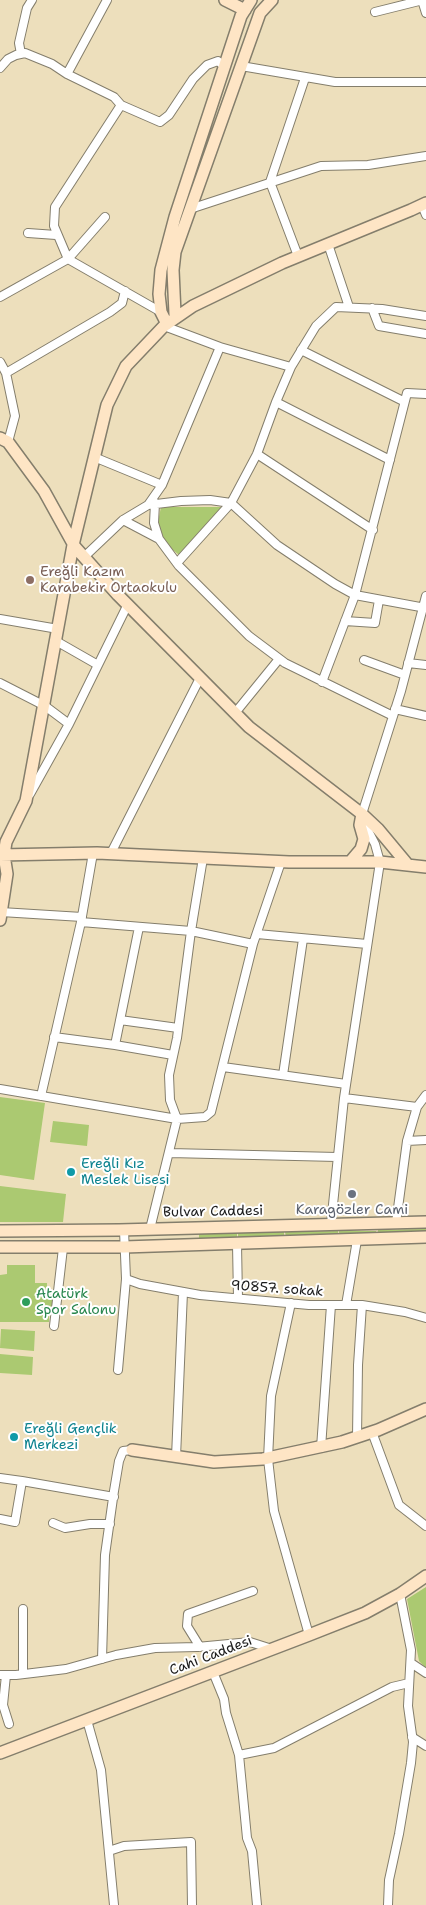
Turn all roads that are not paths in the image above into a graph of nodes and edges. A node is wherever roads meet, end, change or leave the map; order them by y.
1 (32, 0) edge
2 (107, 0) edge
3 (225, 0) edge
4 (272, 0) edge
5 (422, 0) edge
6 (248, 5) edge
7 (374, 12) dead end
8 (426, 12) edge
9 (21, 54) junction
10 (241, 66) junction
11 (225, 67) junction
12 (0, 68) edge
13 (67, 74) junction
14 (305, 78) junction
15 (426, 82) edge
16 (120, 105) junction
17 (426, 156) edge
18 (270, 182) junction
19 (425, 207) edge
20 (190, 209) junction
21 (105, 217) dead end
22 (28, 233) dead end
23 (56, 235) junction
24 (328, 244) junction
25 (298, 256) junction
26 (68, 259) junction
27 (124, 291) junction
28 (0, 297) edge
29 (349, 307) junction
30 (372, 308) junction
31 (161, 312) junction
32 (426, 316) edge
33 (177, 317) junction
34 (165, 325) junction
35 (426, 334) edge
36 (220, 346) junction
37 (301, 350) junction
38 (0, 362) edge
39 (291, 367) junction
40 (6, 373) junction
41 (426, 394) edge
42 (404, 401) junction
43 (276, 402) junction
44 (4, 440) edge
45 (257, 454) junction
46 (94, 457) junction
47 (390, 460) junction
48 (162, 485) junction
49 (231, 503) junction
50 (152, 504) junction
51 (123, 520) junction
52 (373, 530) junction
53 (158, 539) junction
54 (73, 545) junction
55 (84, 558) junction
56 (177, 563) junction
57 (355, 595) junction
58 (426, 596) edge
59 (379, 600) junction
60 (128, 604) junction
61 (424, 608) edge
62 (0, 619) edge
63 (345, 621) junction
64 (58, 629) junction
65 (56, 641) junction
66 (279, 659) junction
67 (364, 660) dead end
68 (408, 663) junction
69 (98, 665) junction
70 (426, 665) edge
71 (405, 675) junction
72 (200, 678) junction
73 (322, 682) junction
74 (0, 684) edge
75 (45, 706) junction
76 (235, 713) junction
77 (394, 713) junction
78 (426, 716) edge
79 (69, 724) junction
80 (26, 801) junction
81 (361, 820) junction
82 (93, 853) junction
83 (110, 853) junction
84 (2, 855) edge
85 (203, 858) junction
86 (281, 862) junction
87 (350, 862) junction
88 (380, 862) junction
89 (408, 865) junction
90 (426, 867) edge
91 (1, 916) edge
92 (81, 919) junction
93 (139, 927) junction
94 (191, 931) junction
95 (257, 934) junction
96 (303, 938) junction
97 (254, 944) junction
98 (367, 944) junction
99 (120, 1020) junction
100 (178, 1028) junction
101 (54, 1037) junction
102 (116, 1044) junction
103 (173, 1055) junction
104 (223, 1067) junction
105 (283, 1075) junction
106 (346, 1084) junction
107 (0, 1089) edge
108 (426, 1095) edge
109 (41, 1096) junction
110 (344, 1098) junction
111 (417, 1107) junction
112 (177, 1119) junction
113 (426, 1140) edge
114 (407, 1141) junction
115 (170, 1153) junction
116 (337, 1157) junction
117 (426, 1222) edge
118 (396, 1223) junction
119 (331, 1224) junction
120 (150, 1229) junction
121 (124, 1230) junction
122 (0, 1231) edge
123 (426, 1237) edge
124 (357, 1240) junction
125 (237, 1244) junction
126 (0, 1247) edge
127 (124, 1247) junction
128 (63, 1248) junction
129 (126, 1279) junction
130 (183, 1292) junction
131 (238, 1298) junction
132 (291, 1303) junction
133 (332, 1305) junction
134 (346, 1305) junction
135 (362, 1305) junction
136 (426, 1318) edge
137 (54, 1326) dead end
138 (118, 1370) dead end
139 (426, 1409) edge
140 (372, 1432) junction
141 (357, 1437) junction
142 (321, 1448) junction
143 (132, 1450) joint
144 (176, 1457) junction
145 (268, 1458) junction
146 (0, 1478) edge
147 (22, 1481) junction
148 (114, 1497) junction
149 (0, 1519) edge
150 (53, 1523) dead end
151 (110, 1524) junction
152 (426, 1526) edge
153 (426, 1576) edge
154 (253, 1591) dead end
155 (400, 1594) junction
156 (23, 1609) dead end
157 (309, 1636) junction
158 (200, 1647) junction
159 (272, 1649) junction
160 (102, 1659) junction
161 (411, 1663) junction
162 (213, 1672) junction
163 (426, 1673) edge
164 (23, 1674) junction
165 (3, 1675) edge
166 (409, 1684) junction
167 (87, 1720) junction
168 (9, 1724) dead end
169 (412, 1737) junction
170 (426, 1746) edge
171 (0, 1753) edge
172 (239, 1755) junction
173 (109, 1851) junction
174 (114, 1905) edge
175 (192, 1905) edge
176 (257, 1905) edge
177 (388, 1905) edge

1 - 9 street
2 - 13 street
3 - 6 street
4 - 10 street
5 - 7 street
5 - 8 street
6 - 11 street
9 - 12 street
9 - 13 street
10 - 14 street
10 - 20 street
11 - 16 street
11 - 31 street
13 - 16 street
14 - 15 street
14 - 18 street
16 - 23 street
17 - 18 street
18 - 20 street
18 - 25 street
19 - 24 street
20 - 33 street
21 - 26 street
22 - 23 street
23 - 26 street
24 - 25 street
24 - 29 street
25 - 33 street
26 - 27 street
26 - 28 street
27 - 31 street
27 - 40 street
29 - 30 street
29 - 37 street
30 - 32 street
30 - 35 street
31 - 34 street
33 - 34 street
34 - 36 street
34 - 46 street
36 - 39 street
36 - 48 street
37 - 39 street
37 - 42 street
38 - 40 street
39 - 43 street
40 - 44 street
41 - 42 street
42 - 47 street
43 - 45 street
43 - 47 street
44 - 54 street
45 - 49 street
45 - 52 street
46 - 48 street
46 - 54 street
47 - 52 street
48 - 50 street
49 - 50 street
49 - 56 street
49 - 57 street
50 - 51 street
50 - 53 street
51 - 53 street
51 - 55 street
52 - 57 street
53 - 56 street
54 - 55 street
54 - 64 street
55 - 60 street
56 - 66 street
57 - 59 street
57 - 63 street
58 - 61 street
59 - 61 street
59 - 63 street
60 - 69 street
60 - 72 street
61 - 68 street
62 - 64 street
63 - 73 street
64 - 65 street
65 - 69 street
65 - 75 street
66 - 73 street
66 - 76 street
67 - 71 street
68 - 70 street
68 - 71 street
69 - 79 street
71 - 77 street
72 - 76 street
72 - 83 street
73 - 77 street
74 - 75 street
75 - 79 street
75 - 80 street
76 - 81 street
77 - 78 street
77 - 81 street
79 - 80 street
80 - 84 street
81 - 87 street
81 - 88 street
81 - 89 street
82 - 83 street
82 - 84 street
82 - 92 street
83 - 85 street
84 - 91 street
85 - 86 street
85 - 94 street
86 - 87 street
86 - 95 street
87 - 88 street
88 - 89 street
88 - 98 street
89 - 90 street
91 - 92 street
92 - 93 street
92 - 101 street
93 - 94 street
93 - 99 street
94 - 97 street
94 - 100 street
95 - 96 street
95 - 97 street
96 - 98 street
96 - 105 street
97 - 104 street
98 - 106 street
99 - 100 street
99 - 102 street
100 - 103 street
101 - 102 street
101 - 109 street
102 - 103 street
103 - 112 street
104 - 105 street
104 - 112 street
105 - 106 street
106 - 110 street
107 - 109 street
108 - 111 street
109 - 112 street
110 - 111 street
110 - 116 street
111 - 114 street
112 - 115 street
113 - 114 street
114 - 118 street
115 - 116 street
115 - 120 street
116 - 119 street
117 - 118 street, Bulvar Caddesi
118 - 119 street, Bulvar Caddesi
119 - 120 street, Bulvar Caddesi
120 - 121 street, Bulvar Caddesi
121 - 122 street, Bulvar Caddesi
121 - 127 street
123 - 124 street
124 - 125 street
124 - 134 street
125 - 127 street
125 - 131 street
126 - 128 street
127 - 128 street
127 - 129 street
128 - 137 street
129 - 130 street, 90857. sokak
129 - 138 street
130 - 131 street, 90857. sokak
130 - 144 street
131 - 132 street, 90857. sokak
132 - 133 street, 90857. sokak
132 - 145 street
133 - 134 street, 90857. sokak
133 - 142 street
134 - 135 street, 90857. sokak
135 - 136 street, 90857. sokak
135 - 141 street
139 - 140 street
140 - 141 street
140 - 152 street
141 - 142 street
142 - 145 street
143 - 144 street
143 - 148 street
144 - 145 street
145 - 157 street
146 - 147 street
147 - 148 street
147 - 149 street
148 - 151 street
150 - 151 street
151 - 160 street
153 - 155 street, Cahi Caddesi
154 - 158 street
155 - 157 street, Cahi Caddesi
155 - 161 street
156 - 164 street
157 - 159 street, Cahi Caddesi
158 - 159 street
158 - 160 street
159 - 162 street, Cahi Caddesi
160 - 164 street
161 - 163 street
161 - 166 street
162 - 167 street, Cahi Caddesi
162 - 172 street
164 - 165 street
165 - 168 street
166 - 169 street
166 - 172 street
167 - 171 street, Cahi Caddesi
167 - 173 street
169 - 170 street
169 - 177 street
172 - 176 street
173 - 174 street
173 - 175 street

